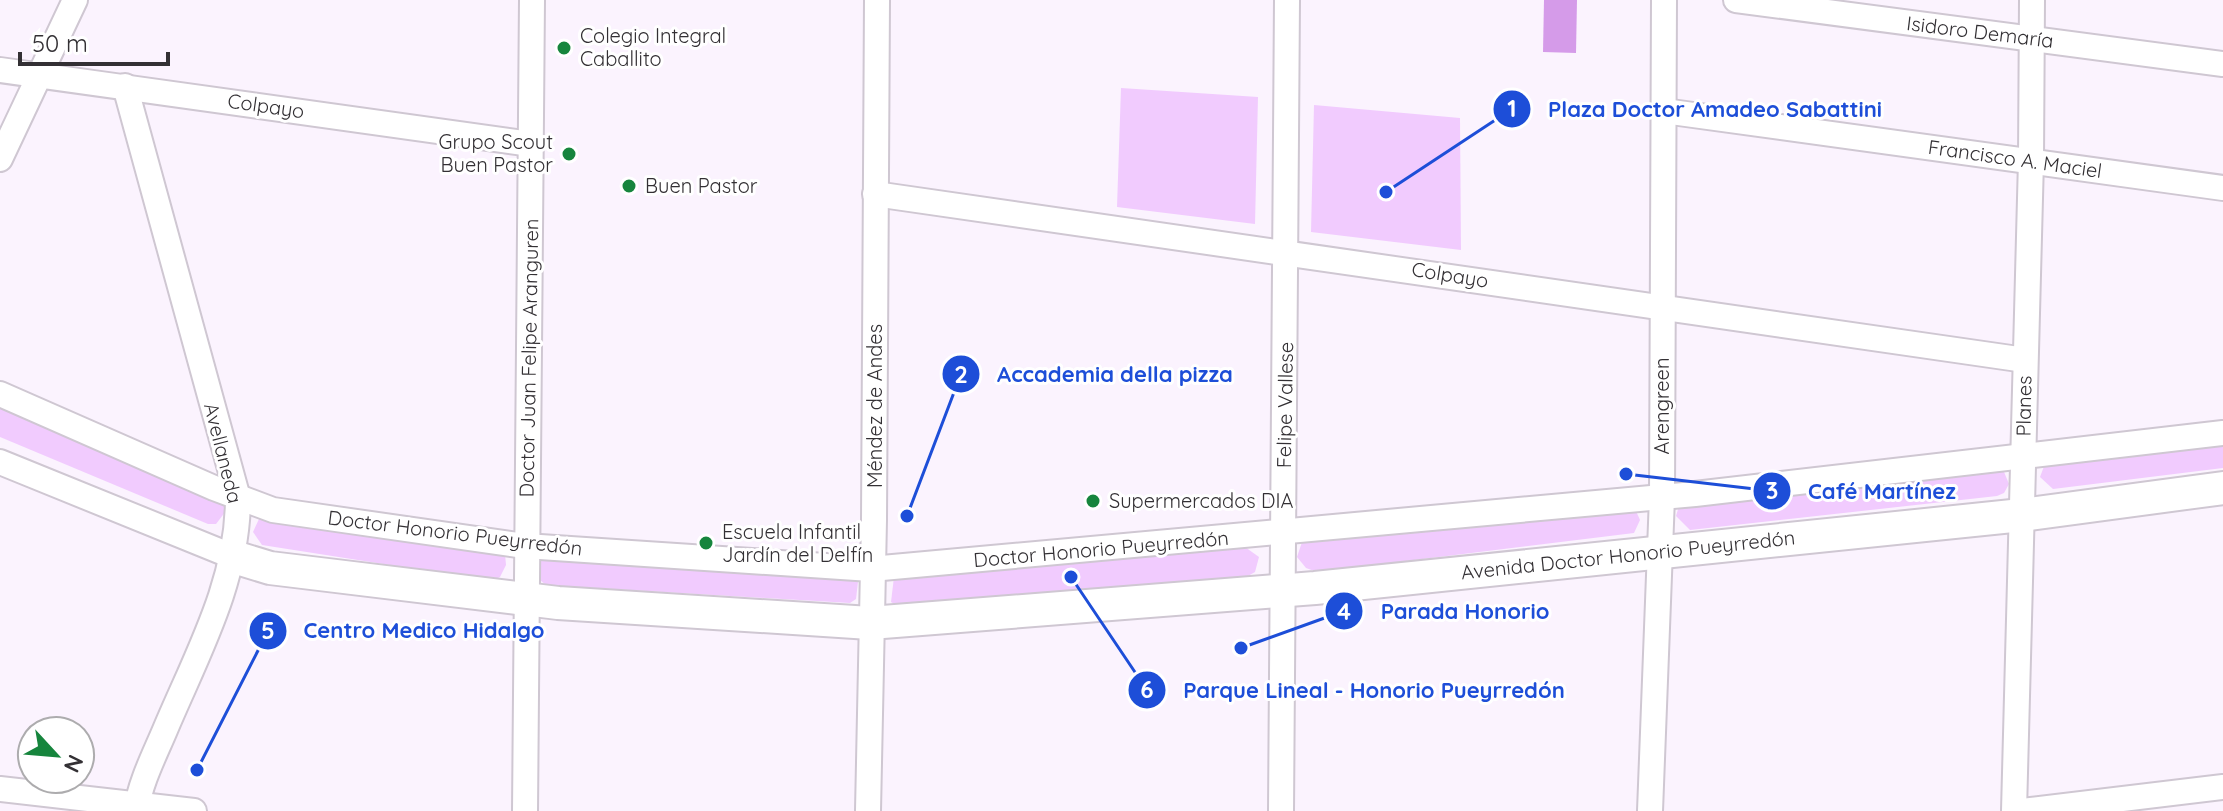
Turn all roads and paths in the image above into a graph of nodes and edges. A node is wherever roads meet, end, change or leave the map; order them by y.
1 (75, 0) edge
2 (532, 0) edge
3 (877, 0) edge
4 (1287, 0) edge
5 (1664, 0) edge
6 (1736, 0) edge
7 (2032, 0) edge
8 (2032, 39) junction
9 (2223, 64) edge
10 (0, 70) edge
11 (39, 75) junction
12 (125, 86) junction
13 (1664, 111) junction
14 (531, 144) junction
15 (0, 159) edge
16 (2031, 160) junction
17 (2223, 188) edge
18 (875, 194) junction
19 (1288, 250) junction
20 (1663, 308) junction
21 (2025, 360) junction
22 (0, 394) edge
23 (2223, 433) edge
24 (2024, 457) junction
25 (0, 462) edge
26 (2223, 488) edge
27 (1662, 497) junction
28 (238, 498) junction
29 (2022, 515) junction
30 (1282, 533) junction
31 (525, 546) junction
32 (1659, 552) junction
33 (234, 557) junction
34 (871, 569) junction
35 (1282, 590) junction
36 (525, 598) junction
37 (870, 623) junction
38 (2223, 787) edge
39 (0, 789) edge
40 (136, 807) edge
41 (194, 811) edge
42 (525, 811) edge
43 (868, 811) edge
44 (1281, 811) edge
45 (1650, 811) edge
46 (2014, 811) edge
47 (2022, 811) edge

1 - 11 street
2 - 14 street, Doctor Juan Felipe Aranguren
3 - 18 street, Méndez de Andes
4 - 19 street, Felipe Vallese
5 - 13 street, Arengreen
6 - 8 street, Isidoro Demaría
7 - 8 street, Planes
8 - 9 street, Isidoro Demaría
8 - 16 street, Planes
10 - 11 street, Colpayo
11 - 12 street, Colpayo
11 - 15 street
12 - 14 street, Colpayo
12 - 28 street, Avellaneda
13 - 16 street, Francisco A. Maciel
13 - 20 street, Arengreen
14 - 31 street, Doctor Juan Felipe Aranguren
16 - 17 street, Francisco A. Maciel
16 - 21 street, Planes
18 - 19 street, Colpayo
18 - 34 street, Méndez de Andes
19 - 20 street, Colpayo
19 - 30 street, Felipe Vallese
20 - 21 street, Colpayo
20 - 27 street, Arengreen
21 - 24 street, Planes
22 - 28 street, Doctor Honorio Pueyrredón
23 - 24 street, Doctor Honorio Pueyrredón
24 - 27 street, Doctor Honorio Pueyrredón
24 - 29 street, Planes
25 - 33 street, Avenida Doctor Honorio Pueyrredón
26 - 29 main road, Avenida Doctor Honorio Pueyrredón
27 - 30 street, Doctor Honorio Pueyrredón
27 - 32 street, Arengreen
28 - 31 street, Doctor Honorio Pueyrredón
28 - 33 street, Avellaneda
29 - 32 main road, Avenida Doctor Honorio Pueyrredón
29 - 46 street, Planes
30 - 34 street, Doctor Honorio Pueyrredón
30 - 35 street, Felipe Vallese
31 - 34 street, Doctor Honorio Pueyrredón
31 - 36 street, Doctor Juan Felipe Aranguren
32 - 35 main road, Avenida Doctor Honorio Pueyrredón
32 - 45 street, Arengreen
33 - 36 main road, Avenida Doctor Honorio Pueyrredón
33 - 40 street, Avellaneda
34 - 37 street, Méndez de Andes
35 - 37 main road, Avenida Doctor Honorio Pueyrredón
35 - 44 street, Felipe Vallese
36 - 37 main road, Avenida Doctor Honorio Pueyrredón
36 - 42 street, Doctor Juan Felipe Aranguren
37 - 43 street, Méndez de Andes
38 - 47 street
39 - 40 street
40 - 41 street

